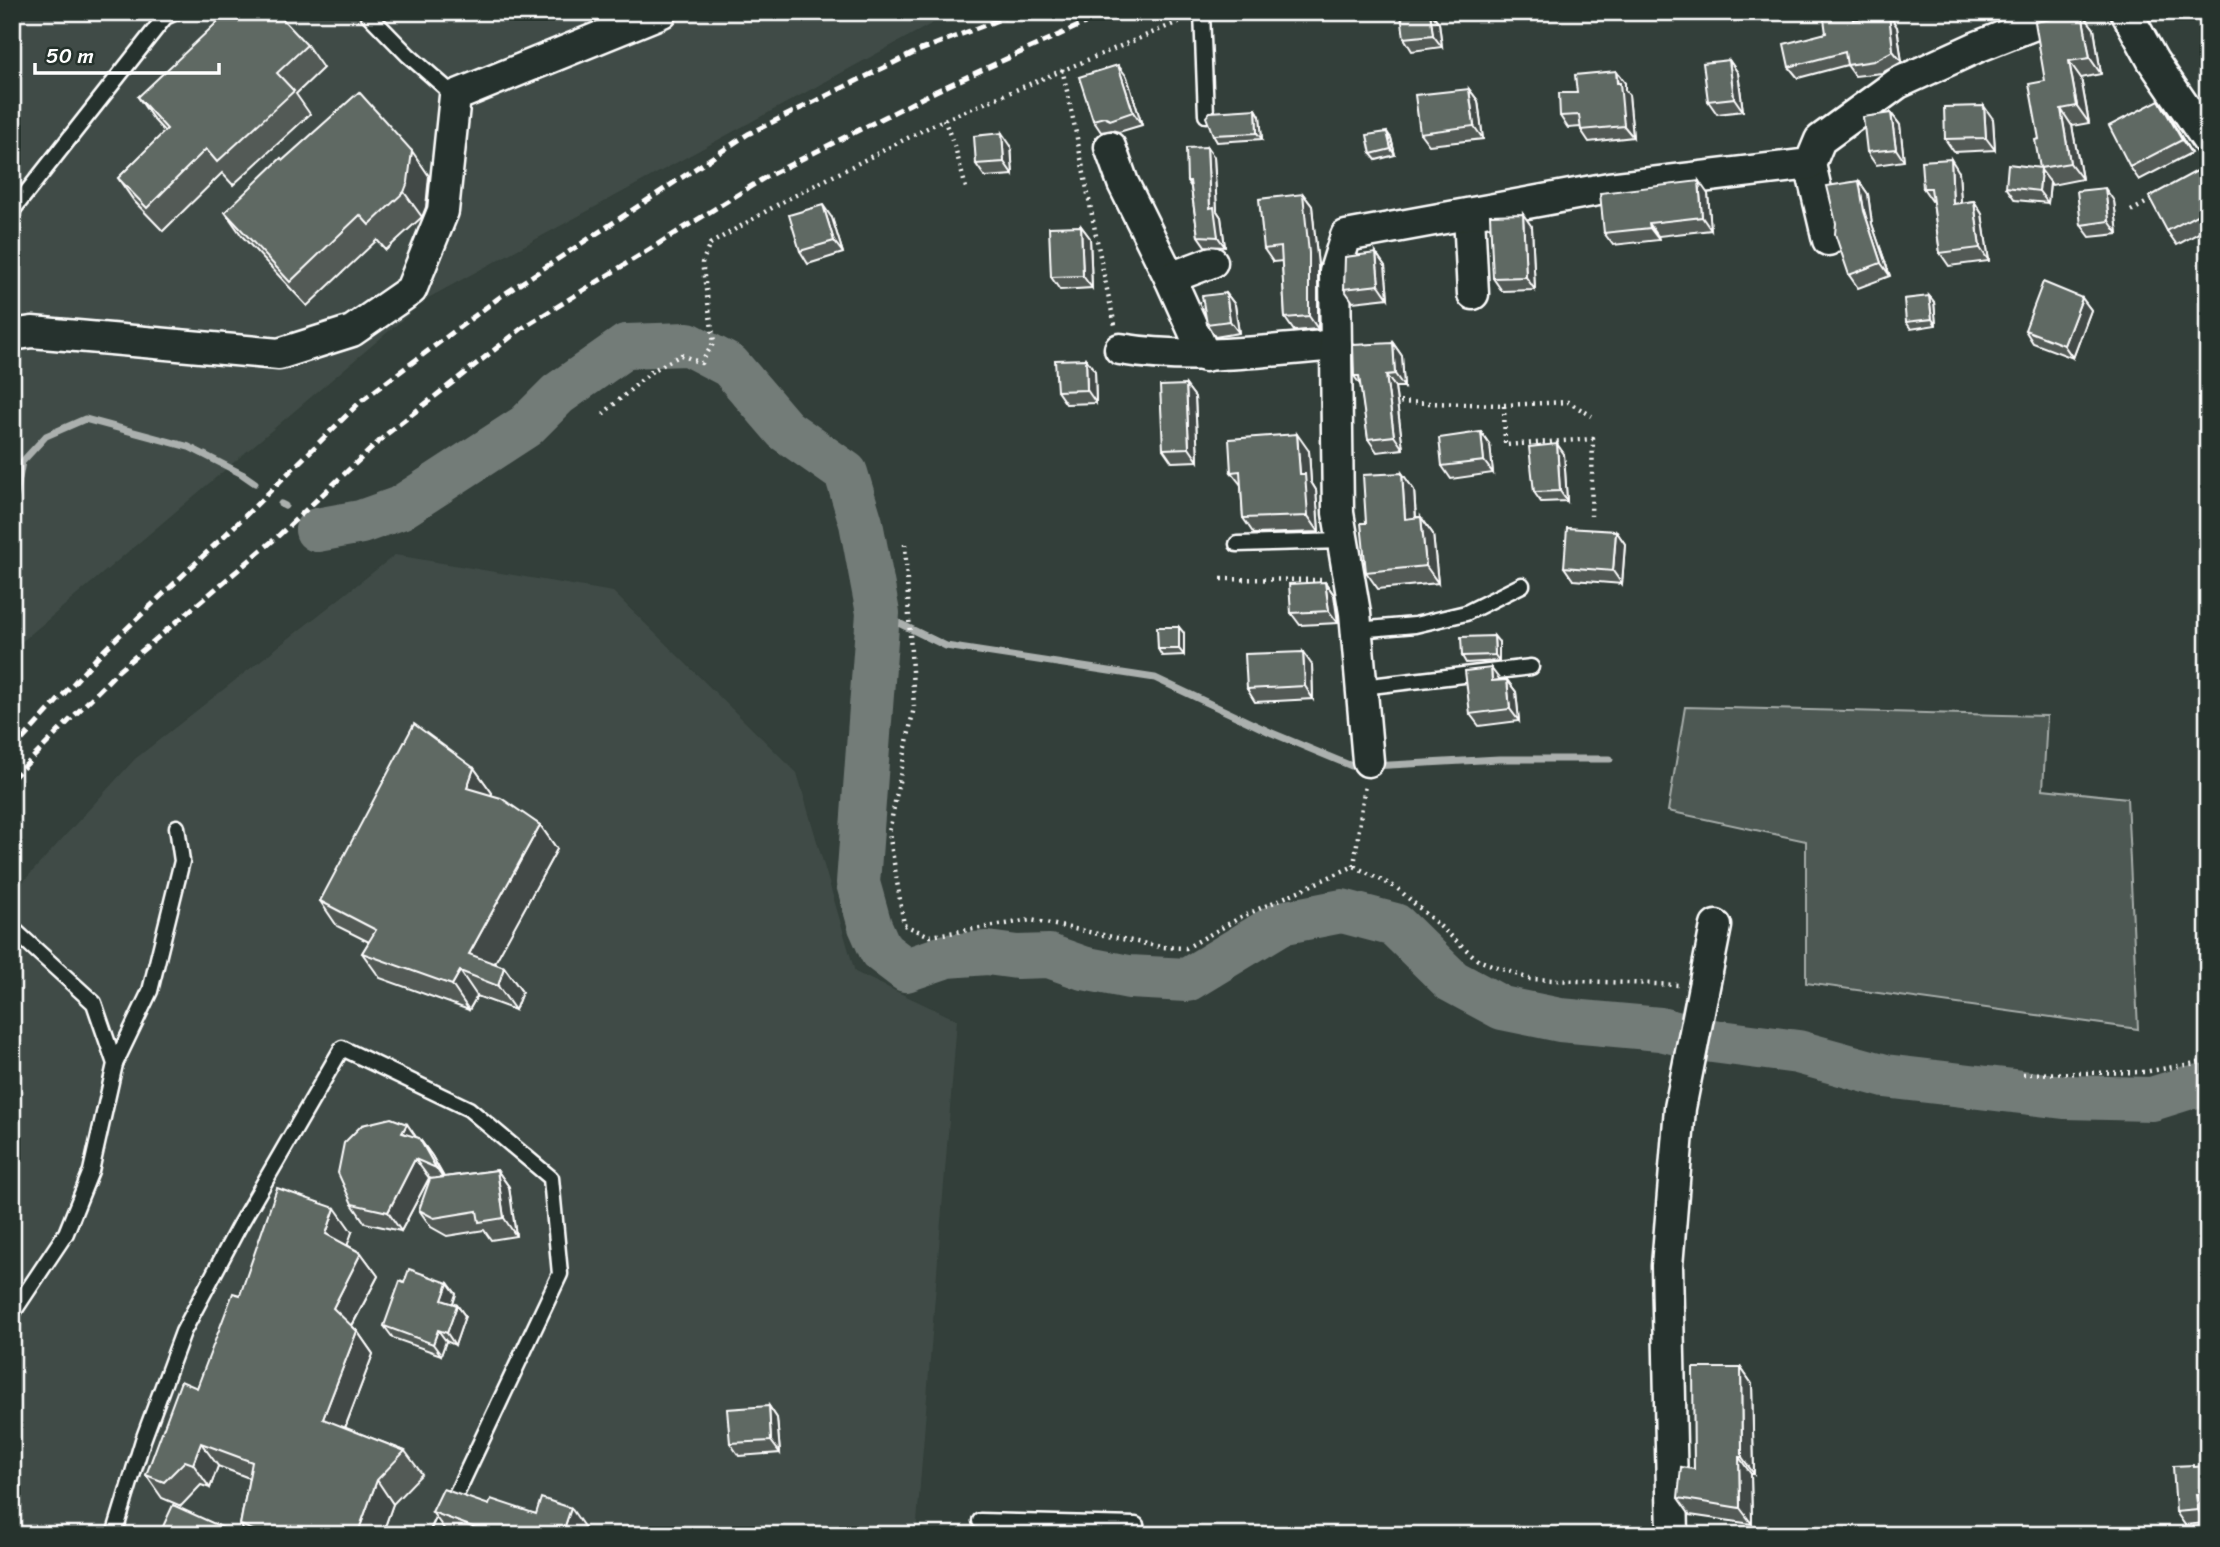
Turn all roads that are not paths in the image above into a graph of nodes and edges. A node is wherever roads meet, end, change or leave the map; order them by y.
1 (176, 12) edge
2 (366, 12) edge
3 (662, 12) edge
4 (2065, 12) edge
5 (2126, 12) edge
6 (1195, 15) edge
7 (455, 96) junction
8 (1206, 115) edge
9 (2208, 141) edge
10 (1110, 147) dead end
11 (1810, 164) junction
12 (12, 211) edge
13 (1469, 214) junction
14 (1828, 240) dead end
15 (1212, 262) dead end
16 (1170, 278) junction
17 (1474, 294) dead end
18 (12, 335) edge
19 (1336, 345) junction
20 (1121, 349) road end
21 (1205, 356) junction
22 (1343, 541) junction
23 (1237, 544) dead end
24 (1522, 585) dead end
25 (1357, 630) junction
26 (1531, 667) dead end
27 (1362, 687) junction
28 (1368, 761) road end
29 (177, 827) dead end
30 (1716, 926) dead end
31 (12, 928) edge
32 (115, 1064) junction
33 (12, 1314) edge
34 (979, 1521) dead end
35 (114, 1535) edge
36 (437, 1535) edge
37 (1137, 1535) edge
38 (1673, 1535) edge

1 - 12 lane
2 - 7 lane
3 - 7 street
4 - 11 street
5 - 9 street
6 - 8 lane
7 - 18 street
10 - 16 street
11 - 13 street
11 - 14 street
13 - 17 street
13 - 19 street
15 - 16 street
16 - 21 street
19 - 21 street
19 - 22 street
20 - 21 street
22 - 23 lane
22 - 25 street
24 - 25 lane
25 - 27 street
26 - 27 lane
27 - 28 street
29 - 32 lane
30 - 38 street
31 - 32 lane
32 - 33 lane
34 - 37 lane
35 - 36 lane

